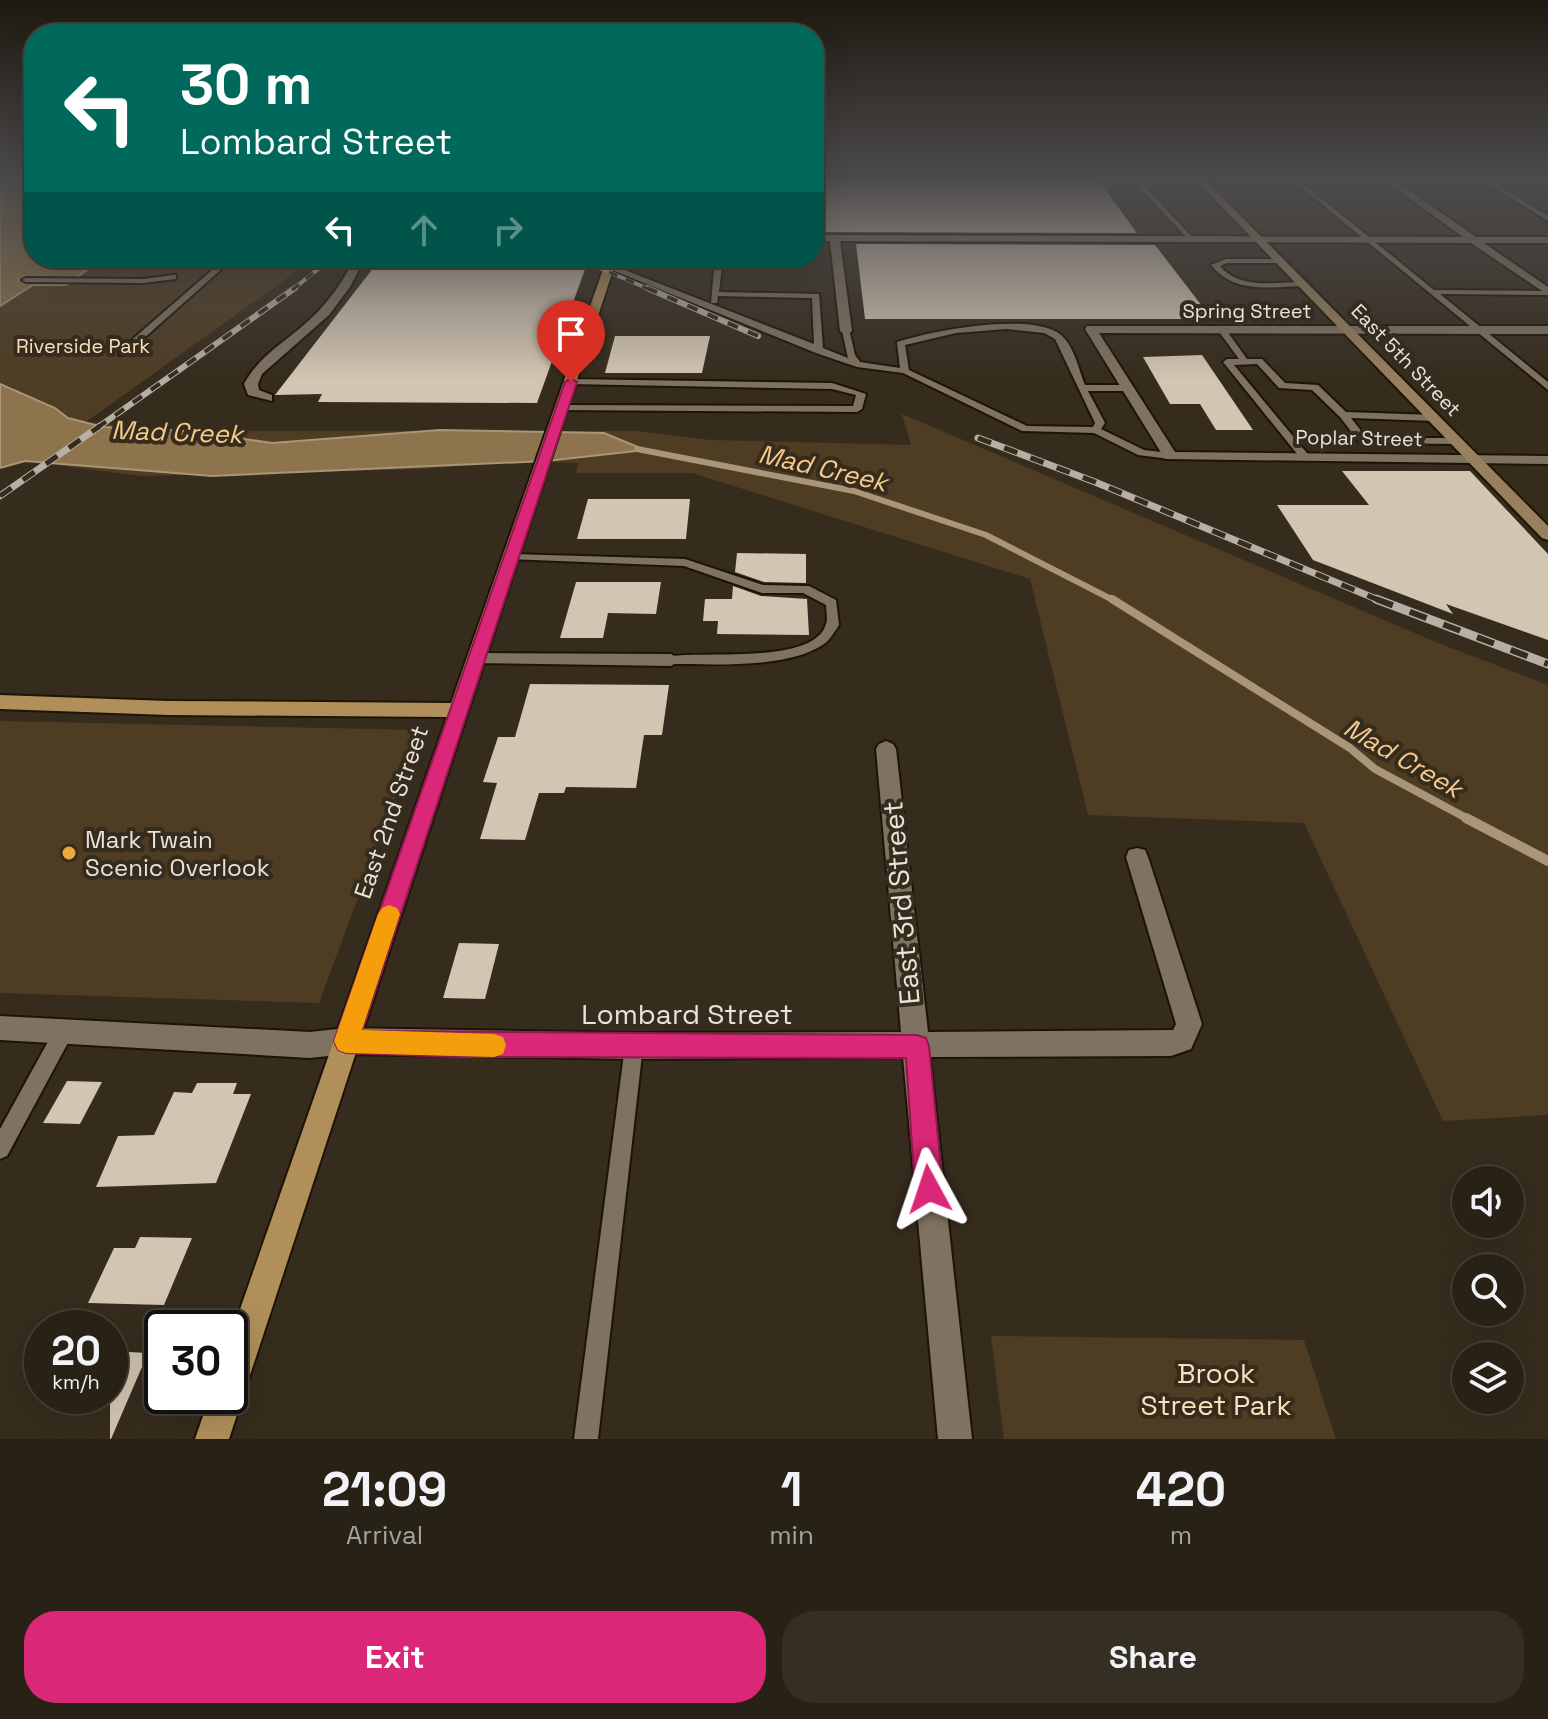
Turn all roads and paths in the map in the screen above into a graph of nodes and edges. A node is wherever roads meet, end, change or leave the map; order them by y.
1 (836, 247) edge
2 (1265, 247) edge
3 (1377, 247) edge
4 (1483, 247) edge
5 (1280, 261) junction
6 (219, 268) edge
7 (355, 268) edge
8 (609, 268) edge
9 (624, 268) edge
10 (718, 268) edge
11 (40, 271) dead end
12 (26, 280) dead end
13 (1303, 284) junction
14 (1431, 292) junction
15 (1548, 292) edge
16 (715, 294) junction
17 (713, 308) junction
18 (1221, 329) junction
19 (1347, 329) junction
20 (1477, 330) junction
21 (1548, 330) edge
22 (846, 331) joint
23 (819, 351) junction
24 (122, 353) dead end
25 (1245, 362) junction
26 (860, 366) junction
27 (905, 371) junction
28 (571, 382) junction
29 (832, 386) junction
30 (1548, 387) edge
31 (1082, 388) junction
32 (1127, 388) junction
33 (267, 398) dead end
34 (562, 408) junction
35 (1343, 415) junction
36 (1434, 418) junction
37 (1096, 430) junction
38 (1364, 441) junction
39 (1457, 441) junction
40 (1170, 456) junction
41 (1306, 458) junction
42 (1379, 458) junction
43 (1475, 459) junction
44 (1548, 460) edge
45 (1548, 535) edge
46 (512, 557) junction
47 (477, 659) junction
48 (671, 660) joint
49 (0, 702) edge
50 (461, 710) junction
51 (886, 749) dead end
52 (1137, 857) dead end
53 (0, 1028) edge
54 (63, 1033) junction
55 (346, 1041) junction
56 (634, 1046) junction
57 (917, 1046) junction
58 (0, 1149) edge
59 (248, 1332) edge
60 (221, 1414) edge
61 (212, 1439) edge
62 (586, 1439) edge
63 (955, 1439) edge

1 - 22 street
2 - 5 street, East 5th Street
3 - 14 lane
4 - 15 street
5 - 13 street, East 5th Street
5 - 13 lane
6 - 24 lane
7 - 33 street
8 - 28 main road, East 2nd Street
9 - 17 lane
10 - 16 lane
11 - 12 lane
13 - 19 street, East 5th Street
14 - 15 lane
14 - 20 lane
16 - 17 lane
16 - 23 lane
17 - 23 lane
18 - 19 street, Spring Street
18 - 25 lane
18 - 32 street, Spring Street
19 - 20 street, Spring Street
19 - 36 street, East 5th Street
20 - 21 street, Spring Street
20 - 30 lane
22 - 26 lane
23 - 26 lane
25 - 35 lane
25 - 41 lane
26 - 27 lane
26 - 29 lane
27 - 31 lane
27 - 37 lane
28 - 29 lane
28 - 34 main road, East 2nd Street
29 - 34 lane
31 - 32 lane
31 - 37 lane
32 - 40 street
34 - 46 main road, East 2nd Street
35 - 36 lane
35 - 38 lane
36 - 39 street, East 5th Street
37 - 40 lane
38 - 39 lane
38 - 42 lane
39 - 43 street, East 5th Street
40 - 41 street, Poplar Street
41 - 42 street, Poplar Street
42 - 43 street, Poplar Street
43 - 44 street, Poplar Street
43 - 45 street, East 5th Street
46 - 47 main road, East 2nd Street
46 - 48 lane
47 - 48 street
47 - 50 main road, East 2nd Street
49 - 50 main road
50 - 55 main road, East 2nd Street
51 - 57 street, East 3rd Street
52 - 57 street, Lombard Street
53 - 54 street, Lombard Street
54 - 55 street, Lombard Street
54 - 58 lane
55 - 56 street, Lombard Street
55 - 59 main road, East 2nd Street
56 - 57 street, Lombard Street
56 - 62 lane
57 - 63 street, East 3rd Street
60 - 61 main road

